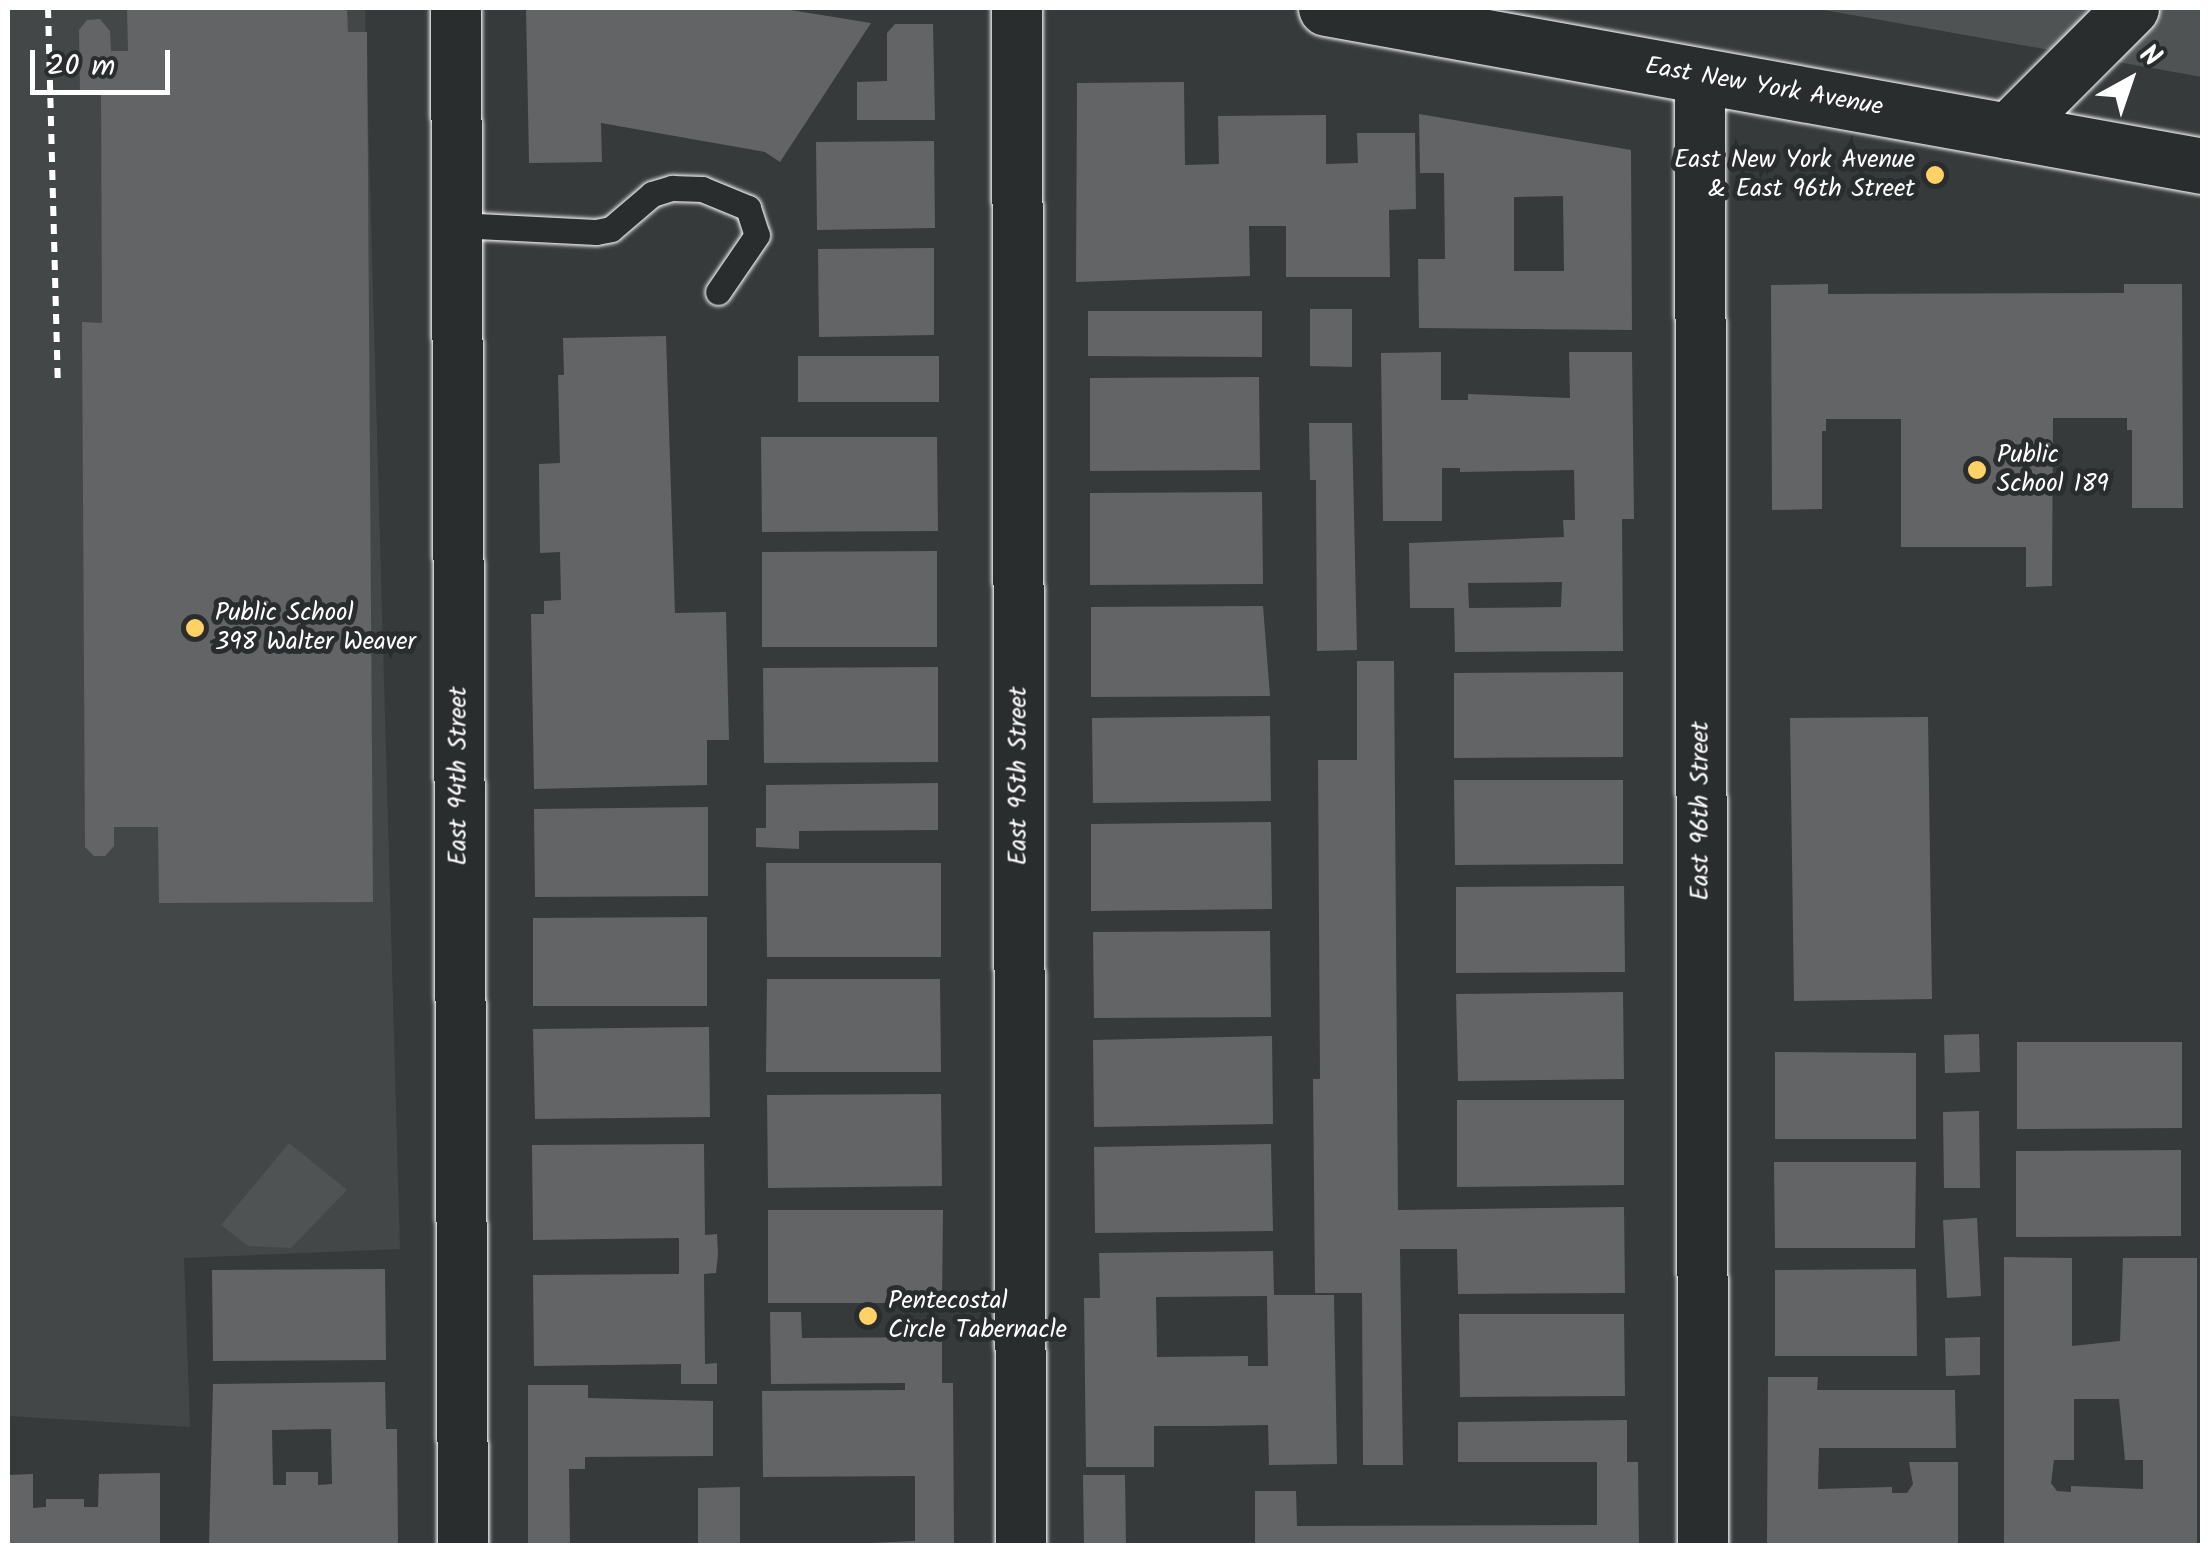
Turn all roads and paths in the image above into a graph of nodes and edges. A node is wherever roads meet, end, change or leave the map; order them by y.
1 (48, 8) edge
2 (456, 8) edge
3 (1018, 8) edge
4 (1326, 8) edge
5 (2131, 8) edge
6 (1700, 76) junction
7 (2008, 131) junction
8 (2202, 166) edge
9 (457, 225) junction
10 (718, 292) dead end
11 (58, 385) dead end
12 (463, 1546) edge
13 (1021, 1546) edge
14 (1703, 1546) edge

1 - 11 path
2 - 9 street, East 94th Street
3 - 13 street, East 95th Street
4 - 6 main road, East New York Avenue
5 - 7 main road
6 - 7 main road, East New York Avenue
6 - 14 street, East 96th Street
7 - 8 main road, East New York Avenue
9 - 10 lane
9 - 12 street, East 94th Street

